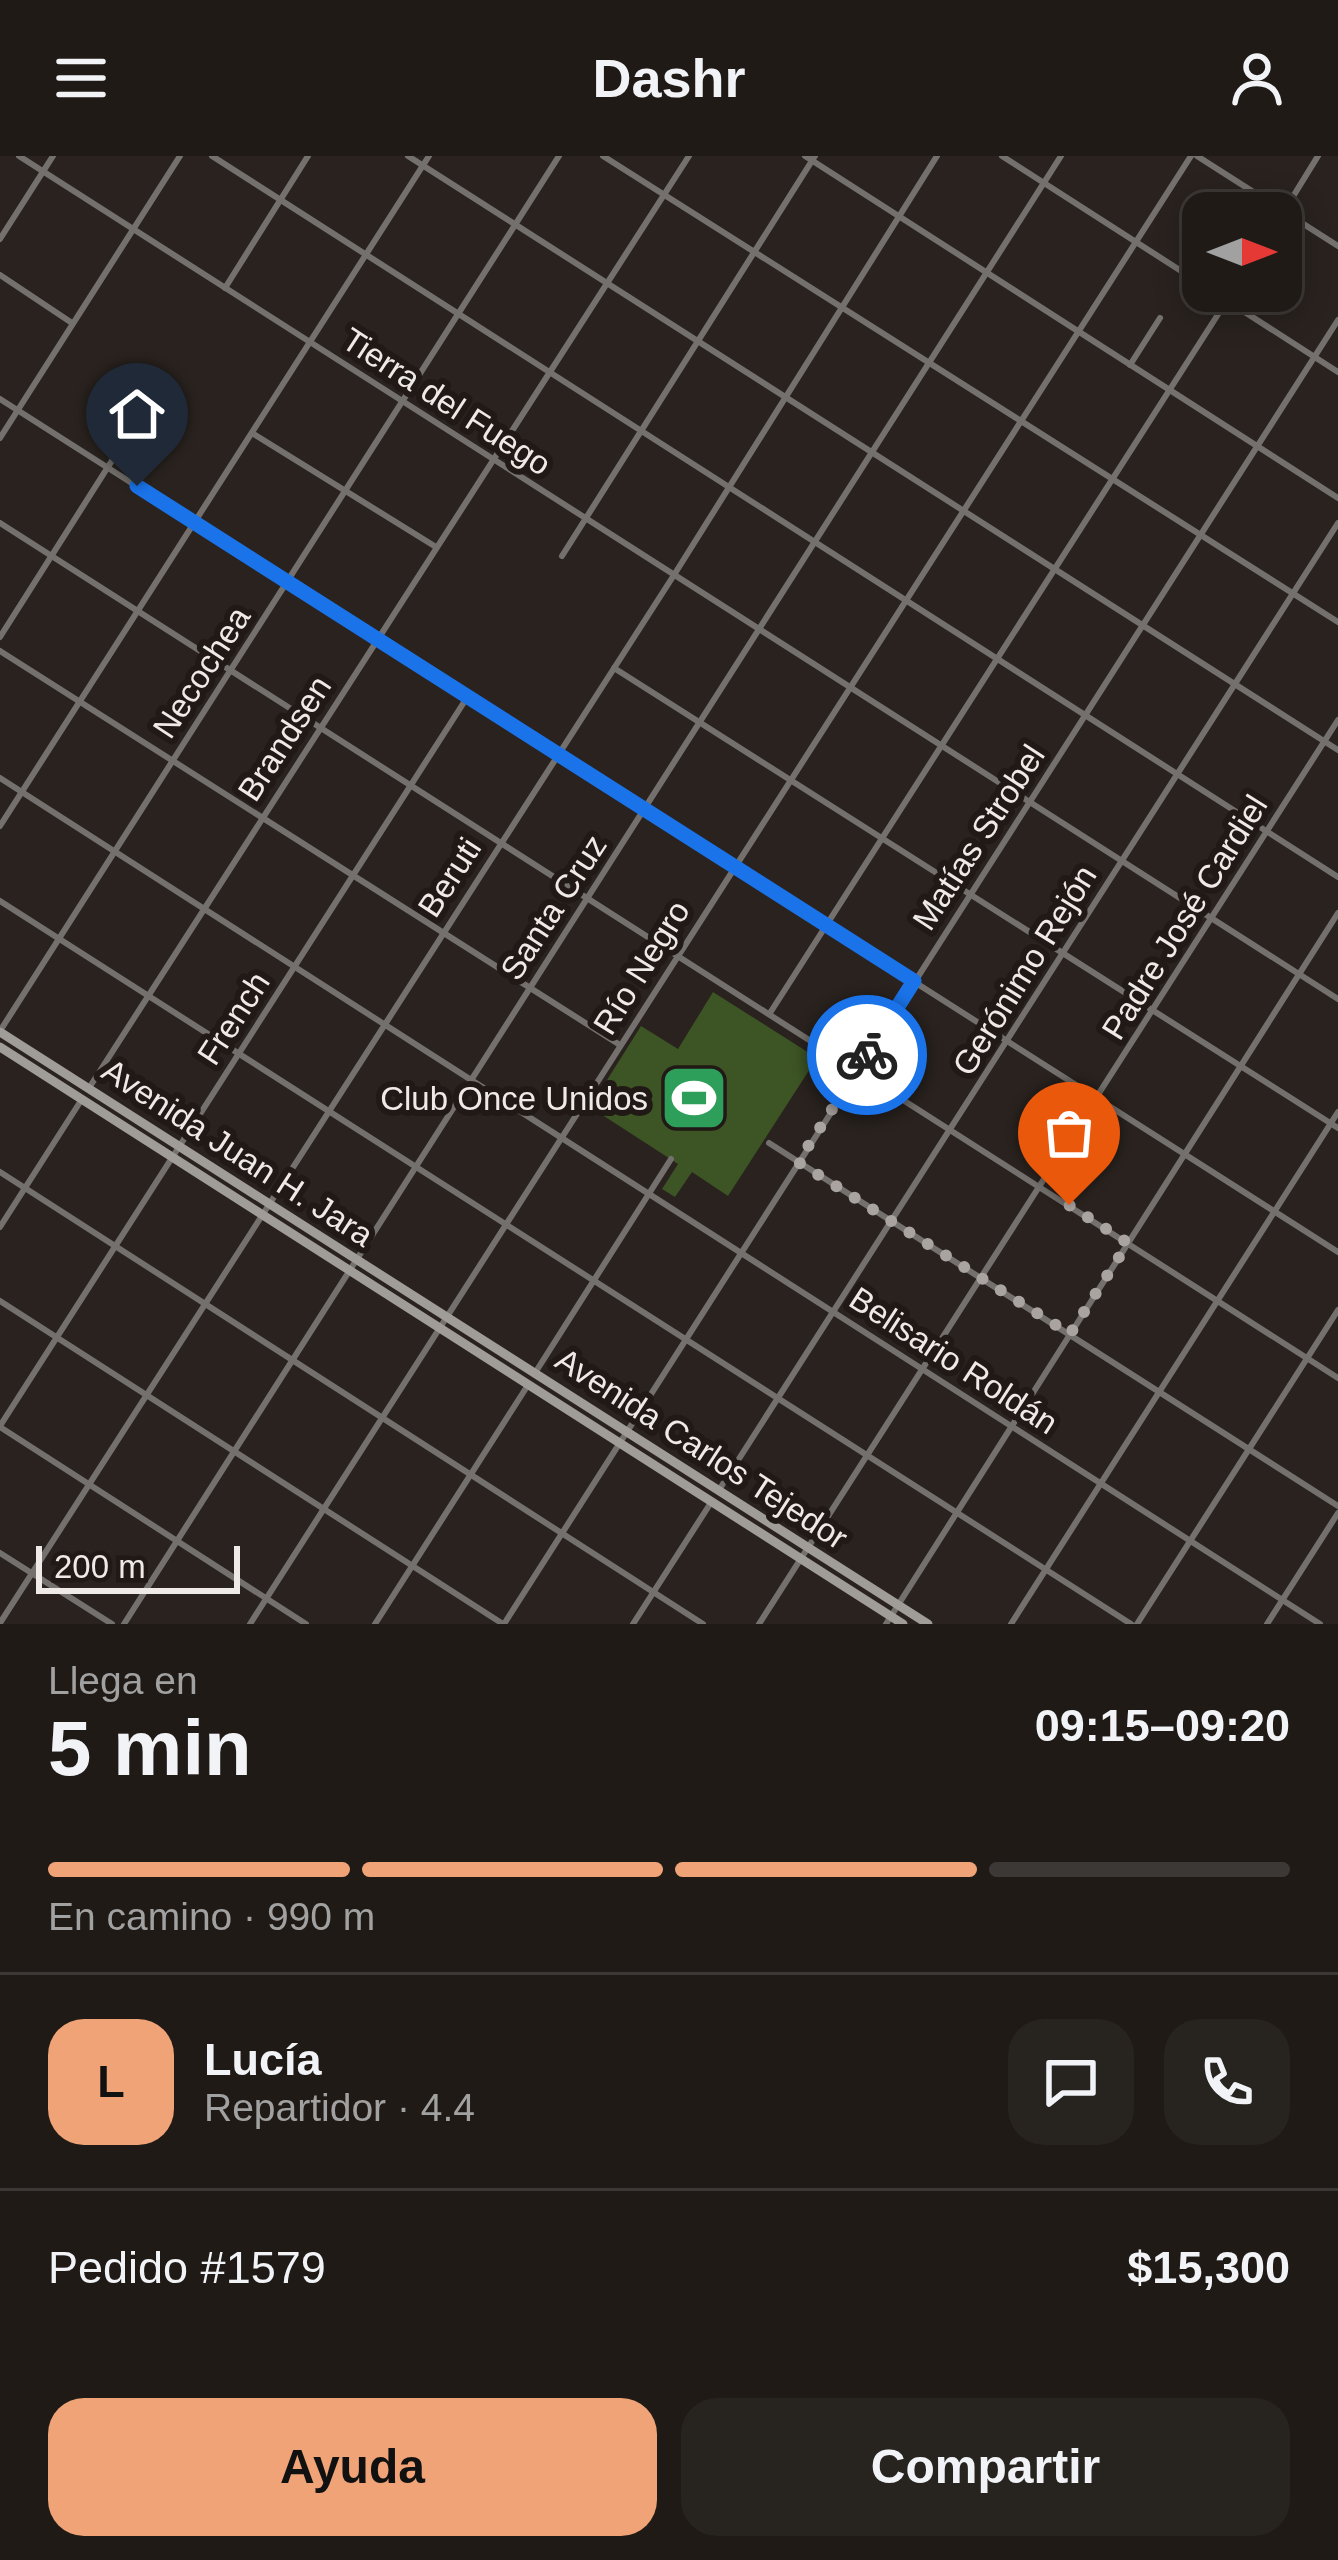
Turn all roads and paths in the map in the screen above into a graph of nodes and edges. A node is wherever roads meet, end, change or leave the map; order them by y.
1 (19, 156) edge
2 (53, 156) edge
3 (180, 156) edge
4 (212, 156) edge
5 (308, 156) edge
6 (408, 156) edge
7 (429, 156) edge
8 (559, 156) edge
9 (603, 156) edge
10 (688, 156) edge
11 (937, 156) edge
12 (1002, 156) edge
13 (1061, 156) edge
14 (1194, 156) edge
15 (1318, 156) edge
16 (811, 158) edge
17 (423, 166) junction
18 (43, 172) junction
19 (1044, 183) junction
20 (1249, 192) edge
21 (1296, 192) edge
22 (664, 195) junction
23 (280, 200) junction
24 (898, 216) junction
25 (515, 224) junction
26 (1302, 225) edge
27 (134, 230) junction
28 (0, 238) edge
29 (1136, 242) junction
30 (1338, 246) edge
31 (754, 252) junction
32 (365, 255) junction
33 (986, 272) junction
34 (1182, 272) edge
35 (0, 275) edge
36 (607, 283) junction
37 (224, 288) junction
38 (840, 308) junction
39 (1220, 312) edge
40 (1244, 312) edge
41 (458, 314) junction
42 (1160, 318) dead end
43 (1338, 320) edge
44 (73, 323) junction
45 (1078, 332) junction
46 (698, 341) junction
47 (310, 342) junction
48 (1314, 357) junction
49 (928, 364) junction
50 (1130, 364) junction
51 (1338, 372) edge
52 (548, 373) junction
53 (1170, 390) junction
54 (153, 396) dead end
55 (784, 396) junction
56 (0, 399) edge
57 (402, 401) junction
58 (18, 410) junction
59 (1021, 420) junction
60 (640, 432) junction
61 (252, 433) junction
62 (0, 437) edge
63 (1257, 446) junction
64 (872, 452) junction
65 (493, 459) junction
66 (108, 468) junction
67 (1112, 478) junction
68 (730, 488) junction
69 (344, 490) junction
70 (1338, 498) edge
71 (963, 511) junction
72 (586, 518) junction
73 (0, 523) edge
74 (196, 523) junction
75 (1338, 523) edge
76 (1200, 534) junction
77 (814, 542) junction
78 (436, 548) junction
79 (52, 556) junction
80 (562, 556) dead end
81 (1055, 569) junction
82 (674, 575) junction
83 (288, 582) junction
84 (1293, 593) junction
85 (906, 599) junction
86 (138, 611) junction
87 (1338, 622) edge
88 (1142, 625) junction
89 (758, 629) junction
90 (0, 637) edge
91 (377, 639) junction
92 (0, 652) edge
93 (998, 658) junction
94 (614, 668) junction
95 (230, 670) junction
96 (1234, 684) junction
97 (850, 686) junction
98 (468, 696) junction
99 (80, 703) junction
100 (1085, 715) junction
101 (1338, 720) edge
102 (700, 722) junction
103 (320, 727) junction
104 (1324, 742) junction
105 (942, 745) junction
106 (1338, 750) edge
107 (558, 754) junction
108 (172, 761) junction
109 (1177, 774) junction
110 (0, 778) edge
111 (790, 778) junction
112 (411, 785) junction
113 (21, 792) junction
114 (1029, 801) junction
115 (644, 808) junction
116 (262, 818) junction
117 (0, 826) edge
118 (1267, 831) junction
119 (883, 838) junction
120 (501, 842) junction
121 (115, 852) junction
122 (1122, 861) junction
123 (734, 865) junction
124 (353, 876) junction
125 (1338, 877) edge
126 (970, 894) junction
127 (588, 897) junction
128 (0, 901) edge
129 (203, 908) junction
130 (1338, 913) edge
131 (1211, 918) junction
132 (827, 925) junction
133 (442, 932) junction
134 (59, 939) junction
135 (1063, 953) junction
136 (677, 954) junction
137 (295, 966) junction
138 (1299, 974) junction
139 (914, 981) junction
140 (530, 988) junction
141 (147, 995) junction
142 (1338, 999) edge
143 (1153, 1010) junction
144 (770, 1013) junction
145 (384, 1022) junction
146 (0, 1032) edge
147 (1008, 1041) junction
148 (620, 1045) junction
149 (0, 1048) edge
150 (239, 1053) junction
151 (1240, 1066) junction
152 (857, 1070) junction
153 (472, 1078) junction
154 (88, 1089) junction
155 (1098, 1098) junction
156 (82, 1100) junction
157 (328, 1110) junction
158 (1338, 1112) edge
159 (1334, 1126) edge
160 (950, 1129) junction
161 (562, 1136) junction
162 (769, 1143) dead end
163 (179, 1146) junction
164 (1185, 1154) junction
165 (172, 1157) junction
166 (671, 1159) dead end
167 (798, 1162) junction
168 (416, 1166) junction
169 (0, 1172) edge
170 (1040, 1186) junction
171 (25, 1188) junction
172 (651, 1193) junction
173 (265, 1209) junction
174 (1276, 1212) junction
175 (891, 1221) junction
176 (506, 1223) junction
177 (0, 1227) edge
178 (1128, 1243) junction
179 (115, 1246) junction
180 (741, 1251) junction
181 (1338, 1252) edge
182 (353, 1265) junction
183 (981, 1278) junction
184 (594, 1281) junction
185 (1217, 1300) junction
186 (0, 1301) edge
187 (204, 1303) junction
188 (1338, 1310) edge
189 (835, 1312) junction
190 (444, 1323) junction
191 (1070, 1334) junction
192 (57, 1338) junction
193 (685, 1339) junction
194 (1307, 1358) junction
195 (293, 1360) junction
196 (924, 1369) junction
197 (1338, 1378) edge
198 (531, 1379) junction
199 (1159, 1392) junction
200 (146, 1395) junction
201 (778, 1398) junction
202 (382, 1417) junction
203 (1012, 1425) junction
204 (0, 1427) edge
205 (626, 1431) junction
206 (619, 1442) junction
207 (1249, 1449) junction
208 (234, 1451) junction
209 (867, 1456) junction
210 (470, 1475) junction
211 (1101, 1483) junction
212 (88, 1484) junction
213 (715, 1496) junction
214 (323, 1509) junction
215 (1338, 1510) edge
216 (956, 1512) junction
217 (562, 1534) junction
218 (1190, 1540) junction
219 (177, 1541) junction
220 (808, 1547) junction
221 (0, 1553) edge
222 (801, 1558) junction
223 (412, 1566) junction
224 (1046, 1570) junction
225 (32, 1573) junction
226 (653, 1592) junction
227 (266, 1598) junction
228 (1282, 1600) junction
229 (898, 1605) junction
230 (888, 1620) edge
231 (0, 1623) edge
232 (112, 1624) edge
233 (124, 1624) edge
234 (250, 1624) edge
235 (306, 1624) edge
236 (375, 1624) edge
237 (504, 1624) edge
238 (633, 1624) edge
239 (703, 1624) edge
240 (759, 1624) edge
241 (903, 1624) edge
242 (928, 1624) edge
243 (1011, 1624) edge
244 (1134, 1624) edge
245 (1267, 1624) edge
246 (1320, 1624) edge

1 - 18 street, Tierra del Fuego
2 - 18 street
3 - 27 street
4 - 23 street
5 - 23 street
6 - 17 street
7 - 17 street
8 - 25 street, Necochea
9 - 22 street
10 - 22 street, Brandsen
11 - 24 street, Beruti
12 - 19 street
13 - 19 street, Santa Cruz
14 - 20 street
14 - 29 street, Río Negro
15 - 21 street
16 - 24 street
16 - 31 street
17 - 25 street
17 - 32 street
18 - 27 street, Tierra del Fuego
18 - 28 street
19 - 29 street
19 - 33 street, Santa Cruz
22 - 31 street
22 - 36 street, Brandsen
23 - 32 street
23 - 37 street
24 - 33 street
24 - 38 street, Beruti
25 - 36 street
25 - 41 street, Necochea
26 - 30 street
27 - 37 street, Tierra del Fuego
27 - 44 street
29 - 34 street
29 - 45 street, Río Negro
31 - 38 street
31 - 46 street
32 - 41 street
32 - 47 street
33 - 45 street
33 - 49 street, Santa Cruz
35 - 44 street
36 - 46 street
36 - 52 street, Brandsen
37 - 47 street, Tierra del Fuego
38 - 49 street
38 - 55 street, Beruti
39 - 53 street
40 - 48 street
41 - 52 street
41 - 57 street, Necochea
42 - 50 street
43 - 48 street, Matías Strobel
44 - 58 street
45 - 50 street
45 - 59 street, Río Negro
46 - 55 street
46 - 60 street
47 - 57 street, Tierra del Fuego
47 - 61 street
48 - 51 street
48 - 63 street, Matías Strobel
49 - 59 street
49 - 64 street, Santa Cruz
50 - 53 street
52 - 60 street
52 - 65 street, Brandsen
53 - 63 street
53 - 67 street
54 - 66 street
55 - 64 street
55 - 68 street, Beruti
56 - 58 street
57 - 65 street, Tierra del Fuego
57 - 69 street, Necochea
58 - 62 street
58 - 66 street
59 - 67 street
59 - 71 street, Río Negro
60 - 68 street
60 - 72 street
61 - 69 street
61 - 74 street
63 - 70 street
63 - 76 street, Matías Strobel
64 - 71 street
64 - 77 street, Santa Cruz
65 - 72 street, Tierra del Fuego
65 - 78 street, Brandsen
66 - 74 street
66 - 79 street
67 - 76 street
67 - 81 street
68 - 77 street
68 - 82 street, Beruti
69 - 78 street
69 - 83 street, Necochea
71 - 81 street
71 - 85 street, Río Negro
72 - 80 street
72 - 82 street, Tierra del Fuego
73 - 79 street
74 - 83 street
74 - 86 street
75 - 84 street, Gerónimo Rejón
76 - 84 street
76 - 88 street, Matías Strobel
77 - 85 street
77 - 89 street, Santa Cruz
78 - 91 street, Brandsen
79 - 86 street
79 - 90 street
81 - 88 street
81 - 93 street
82 - 89 street, Tierra del Fuego
82 - 94 street, Beruti
83 - 91 street
83 - 95 street, Necochea
84 - 87 street
84 - 96 street, Gerónimo Rejón
85 - 93 street
85 - 97 street, Río Negro
86 - 95 street
86 - 99 street
88 - 96 street
88 - 100 street, Matías Strobel
89 - 97 street, Tierra del Fuego
89 - 102 street, Santa Cruz
91 - 98 street
91 - 103 street, Brandsen
92 - 99 street
93 - 100 street
93 - 105 street
94 - 102 street
94 - 107 street, Beruti
95 - 103 street
95 - 108 street, Necochea
96 - 104 street
96 - 109 street, Gerónimo Rejón
97 - 105 street, Tierra del Fuego
97 - 111 street, Río Negro
98 - 107 street
98 - 112 street, French
99 - 108 street
99 - 113 street
100 - 109 street
100 - 114 street, Matías Strobel
101 - 104 street, Padre José Cardiel
102 - 111 street
102 - 115 street, Santa Cruz
103 - 112 street
103 - 116 street, Brandsen
104 - 106 street
104 - 118 street, Padre José Cardiel
105 - 114 street, Tierra del Fuego
105 - 119 street
107 - 115 street
107 - 120 street, Beruti
108 - 116 street
108 - 121 street, Necochea
109 - 118 street
109 - 122 street, Gerónimo Rejón
110 - 113 street, Belisario Roldán
111 - 119 street
111 - 123 street, Río Negro
112 - 120 street
112 - 124 street, French
113 - 117 street
113 - 121 street, Belisario Roldán
114 - 122 street, Tierra del Fuego
114 - 126 street, Matías Strobel
115 - 123 street
115 - 127 street, Santa Cruz
116 - 124 street
116 - 129 street, Brandsen
118 - 125 street
118 - 131 street, Padre José Cardiel
119 - 126 street
119 - 132 street
120 - 127 street
120 - 133 street, Beruti
121 - 129 street, Belisario Roldán
121 - 134 street, Necochea
122 - 131 street, Tierra del Fuego
122 - 135 street, Gerónimo Rejón
123 - 132 street
123 - 136 street, Río Negro
124 - 133 street
124 - 137 street, French
126 - 135 street
126 - 139 street, Matías Strobel
127 - 136 street
127 - 140 street, Santa Cruz
128 - 134 street
129 - 137 street, Belisario Roldán
129 - 141 street, Brandsen
130 - 138 street
131 - 138 street, Tierra del Fuego
131 - 143 street, Padre José Cardiel
132 - 139 street
132 - 144 street
133 - 140 street
133 - 145 street, Beruti
134 - 141 street
134 - 146 street, Necochea
135 - 143 street
135 - 147 street, Gerónimo Rejón
136 - 144 street
136 - 148 street, Río Negro
137 - 145 street, Belisario Roldán
137 - 150 street, French
138 - 142 street, Tierra del Fuego
138 - 151 street
139 - 147 street
139 - 152 street, Matías Strobel
140 - 148 street
140 - 153 street, Santa Cruz
141 - 150 street
141 - 154 street, Brandsen
143 - 151 street
143 - 155 street, Padre José Cardiel
144 - 152 street
145 - 153 street, Belisario Roldán
145 - 157 street, Beruti
146 - 154 main road, Avenida Juan H. Jara
147 - 155 street
147 - 160 street, Gerónimo Rejón
148 - 161 street, Río Negro
149 - 156 main road, Avenida Juan H. Jara
150 - 157 street
150 - 163 street, French
151 - 159 street
151 - 164 street
152 - 160 street
152 - 167 street, Matías Strobel
153 - 161 street, Belisario Roldán
153 - 168 street, Santa Cruz
154 - 156 street, Brandsen
154 - 163 main road, Avenida Juan H. Jara
155 - 164 street
155 - 170 street, Padre José Cardiel
156 - 165 main road, Avenida Juan H. Jara
156 - 171 street, Brandsen
157 - 168 street
157 - 173 street, Beruti
158 - 159 street
159 - 174 street
160 - 170 street
160 - 175 street, Gerónimo Rejón
161 - 172 street, Belisario Roldán
161 - 176 street, Río Negro
162 - 167 street
163 - 165 street, French
163 - 173 main road, Avenida Juan H. Jara
164 - 174 street
164 - 178 street
165 - 173 main road, Avenida Juan H. Jara
165 - 179 street, French
166 - 172 street
167 - 175 street
167 - 180 street, Matías Strobel
168 - 176 street
168 - 182 street, Santa Cruz
169 - 171 street
170 - 178 street
170 - 183 street, Padre José Cardiel
171 - 177 street, Brandsen
171 - 179 street
172 - 180 street, Belisario Roldán
172 - 184 street
173 - 182 main road, Avenida Juan H. Jara
173 - 187 street, Beruti
174 - 181 street
174 - 185 street
175 - 183 street
175 - 189 street, Gerónimo Rejón
176 - 184 street
176 - 190 street, Río Negro
178 - 185 street
178 - 191 street
179 - 187 street
179 - 192 street, French
180 - 189 street, Belisario Roldán
180 - 193 street, Matías Strobel
182 - 190 main road, Avenida Juan H. Jara
182 - 195 street, Santa Cruz
183 - 191 street
183 - 196 street, Padre José Cardiel
184 - 193 street
184 - 198 street
185 - 194 street
185 - 199 street
186 - 192 street
187 - 195 street
187 - 200 street, Beruti
188 - 194 street
189 - 196 street, Belisario Roldán
189 - 201 street, Gerónimo Rejón
190 - 198 main road, Avenida Carlos Tejedor
190 - 202 street, Río Negro
191 - 199 street
191 - 203 street
192 - 200 street
192 - 204 street, French
193 - 201 street
193 - 205 street, Matías Strobel
194 - 197 street
194 - 207 street
195 - 202 street
195 - 208 street, Santa Cruz
196 - 203 street, Belisario Roldán
196 - 209 street, Padre José Cardiel
198 - 205 main road, Avenida Carlos Tejedor
198 - 206 main road, Avenida Carlos Tejedor
198 - 210 street
199 - 207 street
199 - 211 street
200 - 208 street
200 - 212 street, Beruti
201 - 209 street
201 - 213 street, Gerónimo Rejón
202 - 210 street
202 - 214 street, Río Negro
203 - 211 street, Belisario Roldán
203 - 216 street
204 - 212 street
205 - 206 street, Matías Strobel
205 - 213 main road, Avenida Carlos Tejedor
206 - 213 main road, Avenida Carlos Tejedor
206 - 217 street, Matías Strobel
207 - 215 street
207 - 218 street
208 - 214 street
208 - 219 street, Santa Cruz
209 - 216 street
209 - 220 street, Padre José Cardiel
210 - 217 street
210 - 223 street
211 - 218 street, Belisario Roldán
211 - 224 street
212 - 219 street
212 - 225 street, Beruti
213 - 220 main road, Avenida Carlos Tejedor
213 - 222 main road, Avenida Carlos Tejedor
213 - 226 street, Gerónimo Rejón
214 - 223 street
214 - 227 street, Río Negro
215 - 228 street
216 - 224 street
216 - 229 street
217 - 226 street
217 - 237 street, Matías Strobel
218 - 228 street, Belisario Roldán
218 - 244 street
219 - 227 street
219 - 233 street, Santa Cruz
220 - 222 street, Padre José Cardiel
220 - 229 main road, Avenida Carlos Tejedor
221 - 225 street
222 - 230 main road, Avenida Carlos Tejedor
222 - 240 street, Padre José Cardiel
223 - 236 street
223 - 237 street
224 - 243 street
224 - 244 street
225 - 231 street, Beruti
225 - 232 street
226 - 238 street, Gerónimo Rejón
226 - 239 street
227 - 234 street, Río Negro
227 - 235 street
228 - 245 street
228 - 246 street, Belisario Roldán
229 - 230 street
229 - 242 main road, Avenida Carlos Tejedor
230 - 241 main road, Avenida Carlos Tejedor

